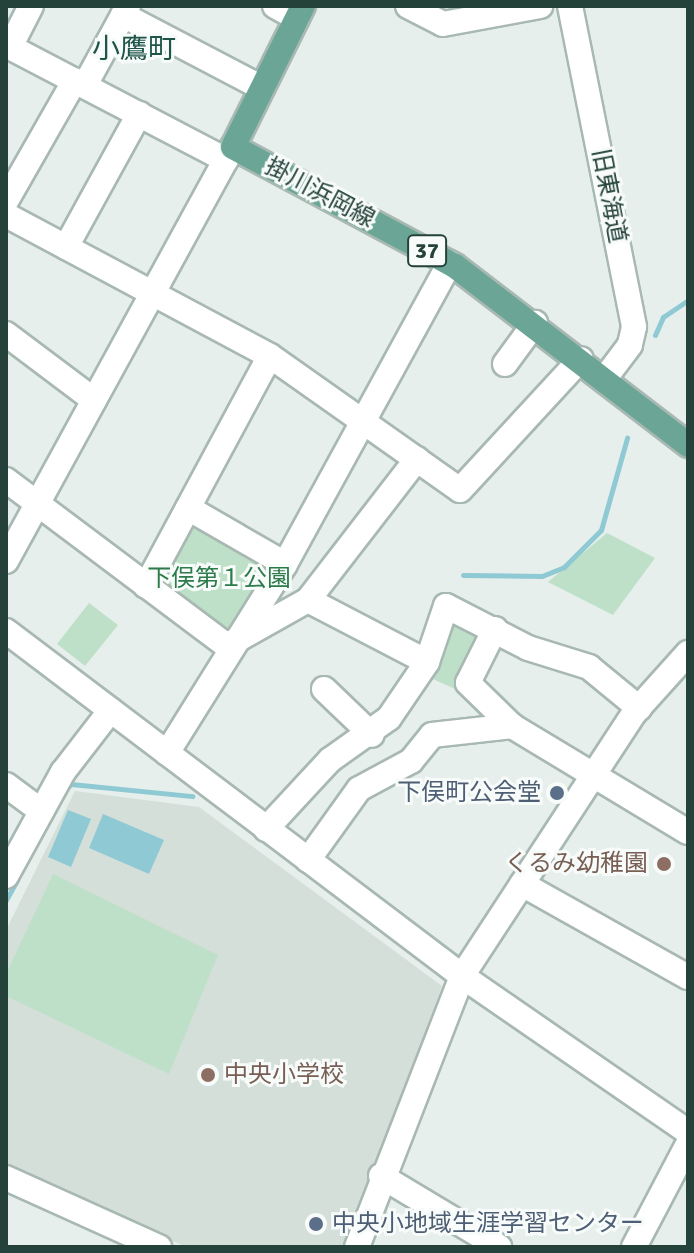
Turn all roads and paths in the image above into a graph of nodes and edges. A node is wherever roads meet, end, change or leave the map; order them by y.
1 (31, 6) edge
2 (275, 6) edge
3 (408, 6) edge
4 (540, 6) edge
5 (570, 6) edge
6 (126, 10) edge
7 (300, 12) edge
8 (8, 46) edge
9 (80, 82) junction
10 (262, 88) junction
11 (139, 114) junction
12 (230, 153) junction
13 (14, 168) edge
14 (6, 201) edge
15 (6, 215) edge
16 (66, 247) junction
17 (450, 263) junction
18 (154, 291) junction
19 (535, 323) junction
20 (6, 334) edge
21 (270, 356) junction
22 (581, 359) junction
23 (505, 364) dead end
24 (605, 378) junction
25 (94, 400) junction
26 (365, 421) junction
27 (688, 445) edge
28 (417, 459) junction
29 (6, 480) edge
30 (37, 503) junction
31 (188, 508) junction
32 (6, 561) edge
33 (285, 564) junction
34 (146, 586) junction
35 (308, 600) junction
36 (495, 629) junction
37 (6, 631) edge
38 (233, 645) junction
39 (688, 653) edge
40 (427, 662) junction
41 (678, 684) edge
42 (324, 689) dead end
43 (639, 708) junction
44 (111, 710) junction
45 (512, 726) junction
46 (372, 735) junction
47 (167, 753) junction
48 (590, 778) junction
49 (6, 785) edge
50 (41, 811) junction
51 (266, 829) junction
52 (688, 832) edge
53 (308, 860) junction
54 (6, 876) edge
55 (522, 884) junction
56 (462, 976) junction
57 (688, 977) edge
58 (688, 1132) edge
59 (688, 1144) edge
60 (381, 1176) junction
61 (6, 1178) edge
62 (159, 1247) edge
63 (357, 1247) edge
64 (499, 1247) edge
65 (634, 1247) edge

1 - 8 street
2 - 7 street
3 - 4 street
5 - 24 street, 旧東海道
6 - 9 street
6 - 10 street
7 - 10 main road
8 - 9 street
9 - 11 street
9 - 13 street
10 - 12 main road
11 - 12 street
11 - 16 street
12 - 17 main road, 掛川浜岡線 / 37
12 - 18 street
13 - 14 street
15 - 16 street
16 - 18 street
17 - 19 main road, 掛川浜岡線 / 37
17 - 26 street
18 - 21 street
18 - 25 street
19 - 22 main road, 掛川浜岡線 / 37
19 - 23 street
20 - 25 street
21 - 26 street
21 - 31 street
22 - 24 main road, 掛川浜岡線 / 37
22 - 28 street
24 - 27 main road, 掛川浜岡線 / 37
25 - 30 street
26 - 28 street
26 - 33 street
28 - 35 street
29 - 30 street
30 - 32 street
30 - 34 street
31 - 33 street
31 - 34 street
33 - 38 street
34 - 38 street
35 - 38 street
35 - 40 street
36 - 40 street
36 - 43 street
36 - 45 street
37 - 44 street
38 - 47 street
39 - 41 street
40 - 46 street
41 - 43 street
42 - 46 street
43 - 48 street
44 - 47 street
44 - 50 street
45 - 48 street
45 - 53 street
46 - 51 street
47 - 51 street
48 - 52 street
48 - 55 street
49 - 50 street
50 - 54 street
51 - 53 street
53 - 56 street
55 - 56 street
55 - 57 street
56 - 58 street
56 - 60 street
59 - 65 street
60 - 63 street
60 - 64 street
61 - 62 street

